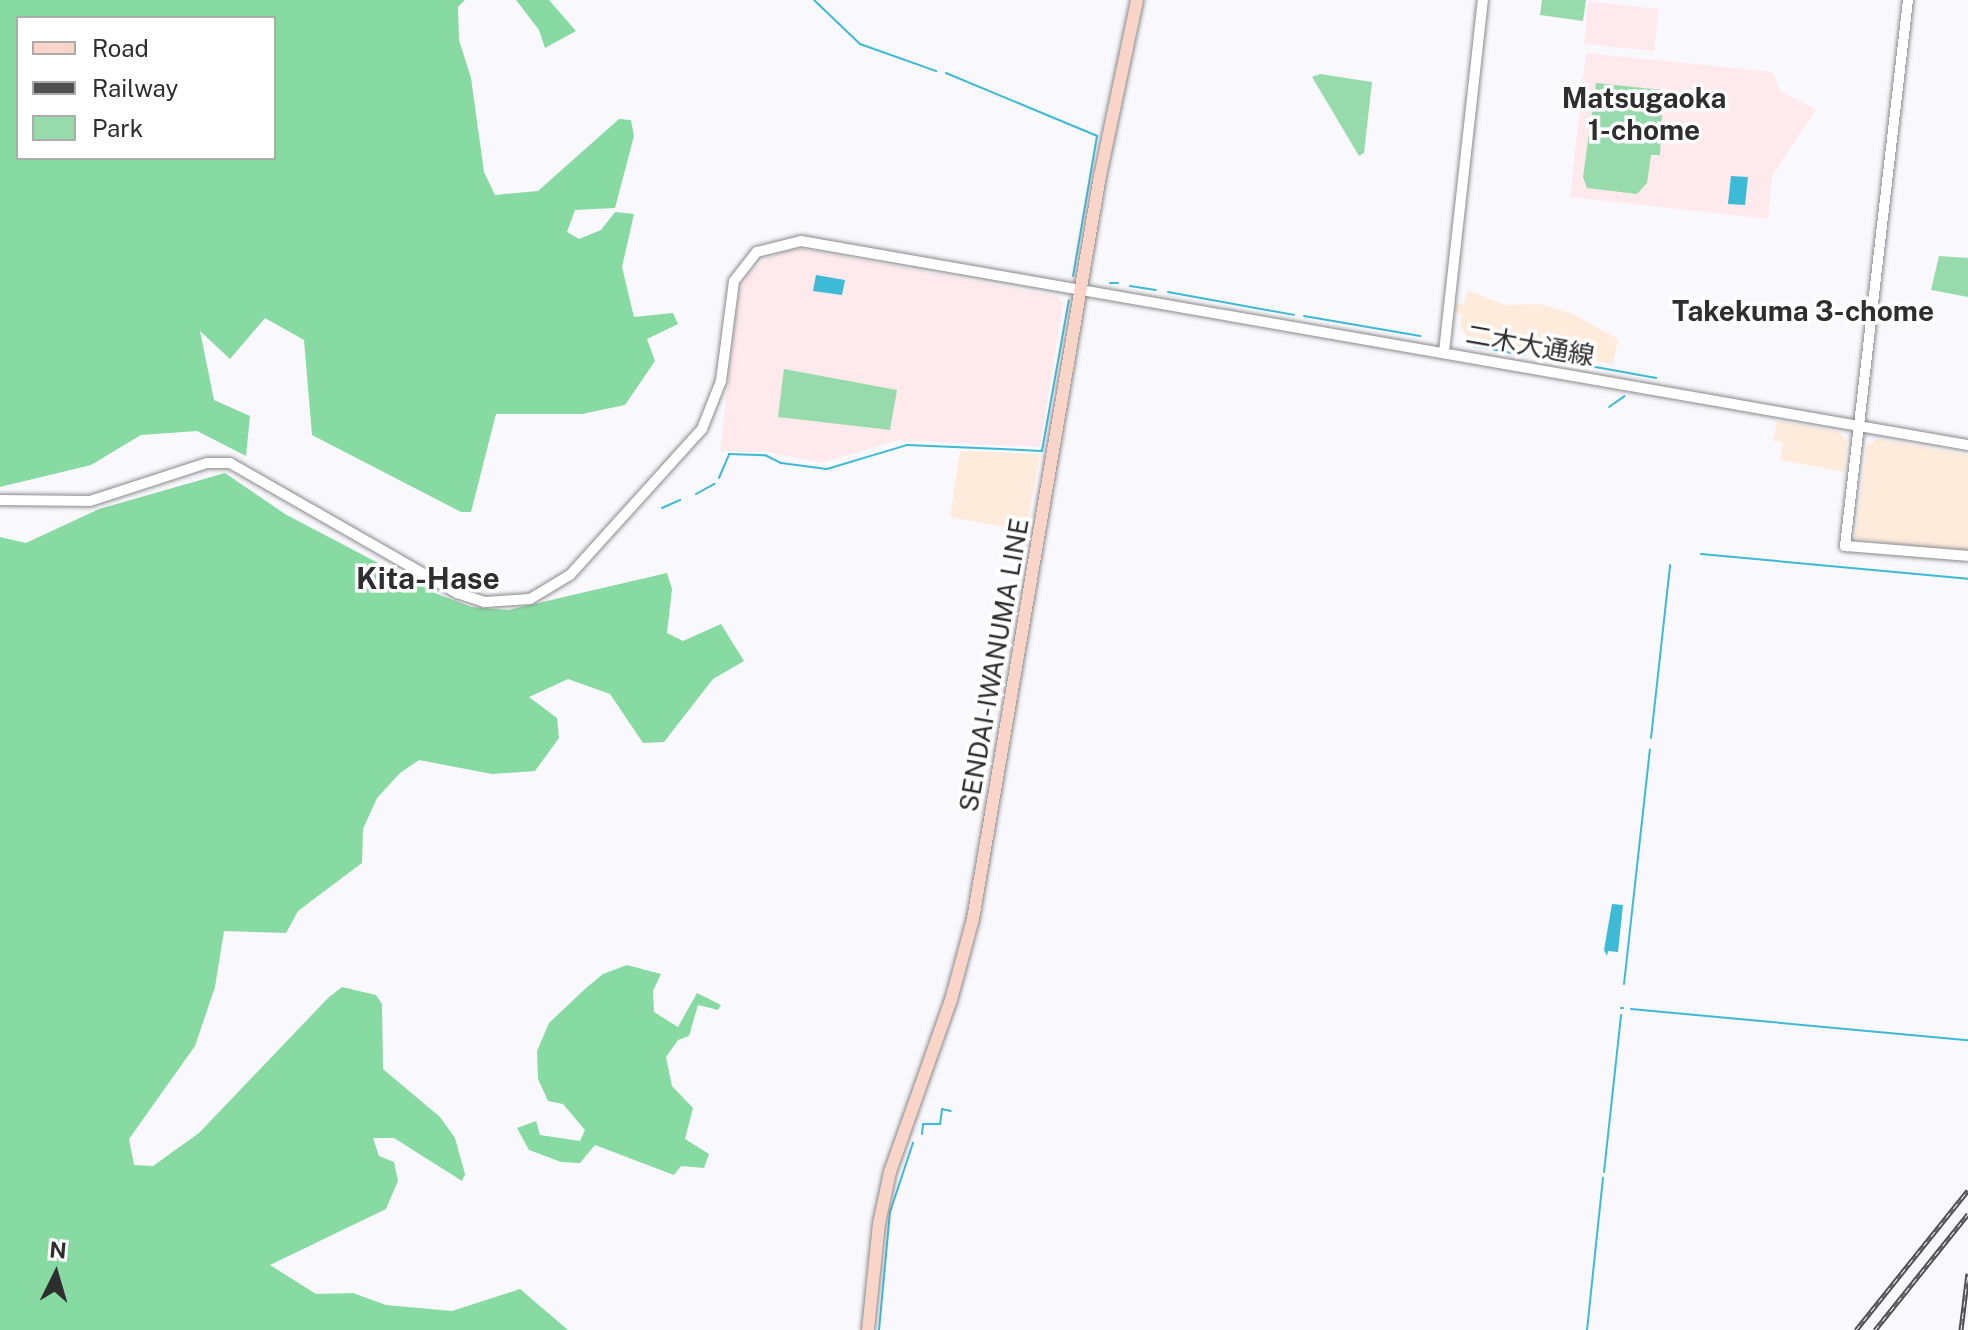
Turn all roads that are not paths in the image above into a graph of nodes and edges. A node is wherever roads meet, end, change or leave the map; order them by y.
1 (1137, 0) edge
2 (1483, 0) edge
3 (1908, 0) edge
4 (1084, 290) junction
5 (1444, 352) junction
6 (1859, 426) junction
7 (1968, 445) edge
8 (0, 500) edge
9 (1968, 556) edge
10 (868, 1330) edge

1 - 4 main road, SENDAI-IWANUMA LINE
2 - 5 street
3 - 6 street
4 - 5 street, 二木大通線
4 - 8 street, 二木大通線
4 - 10 main road, SENDAI-IWANUMA LINE
5 - 6 street, 二木大通線
6 - 7 street, 二木大通線
6 - 9 street

